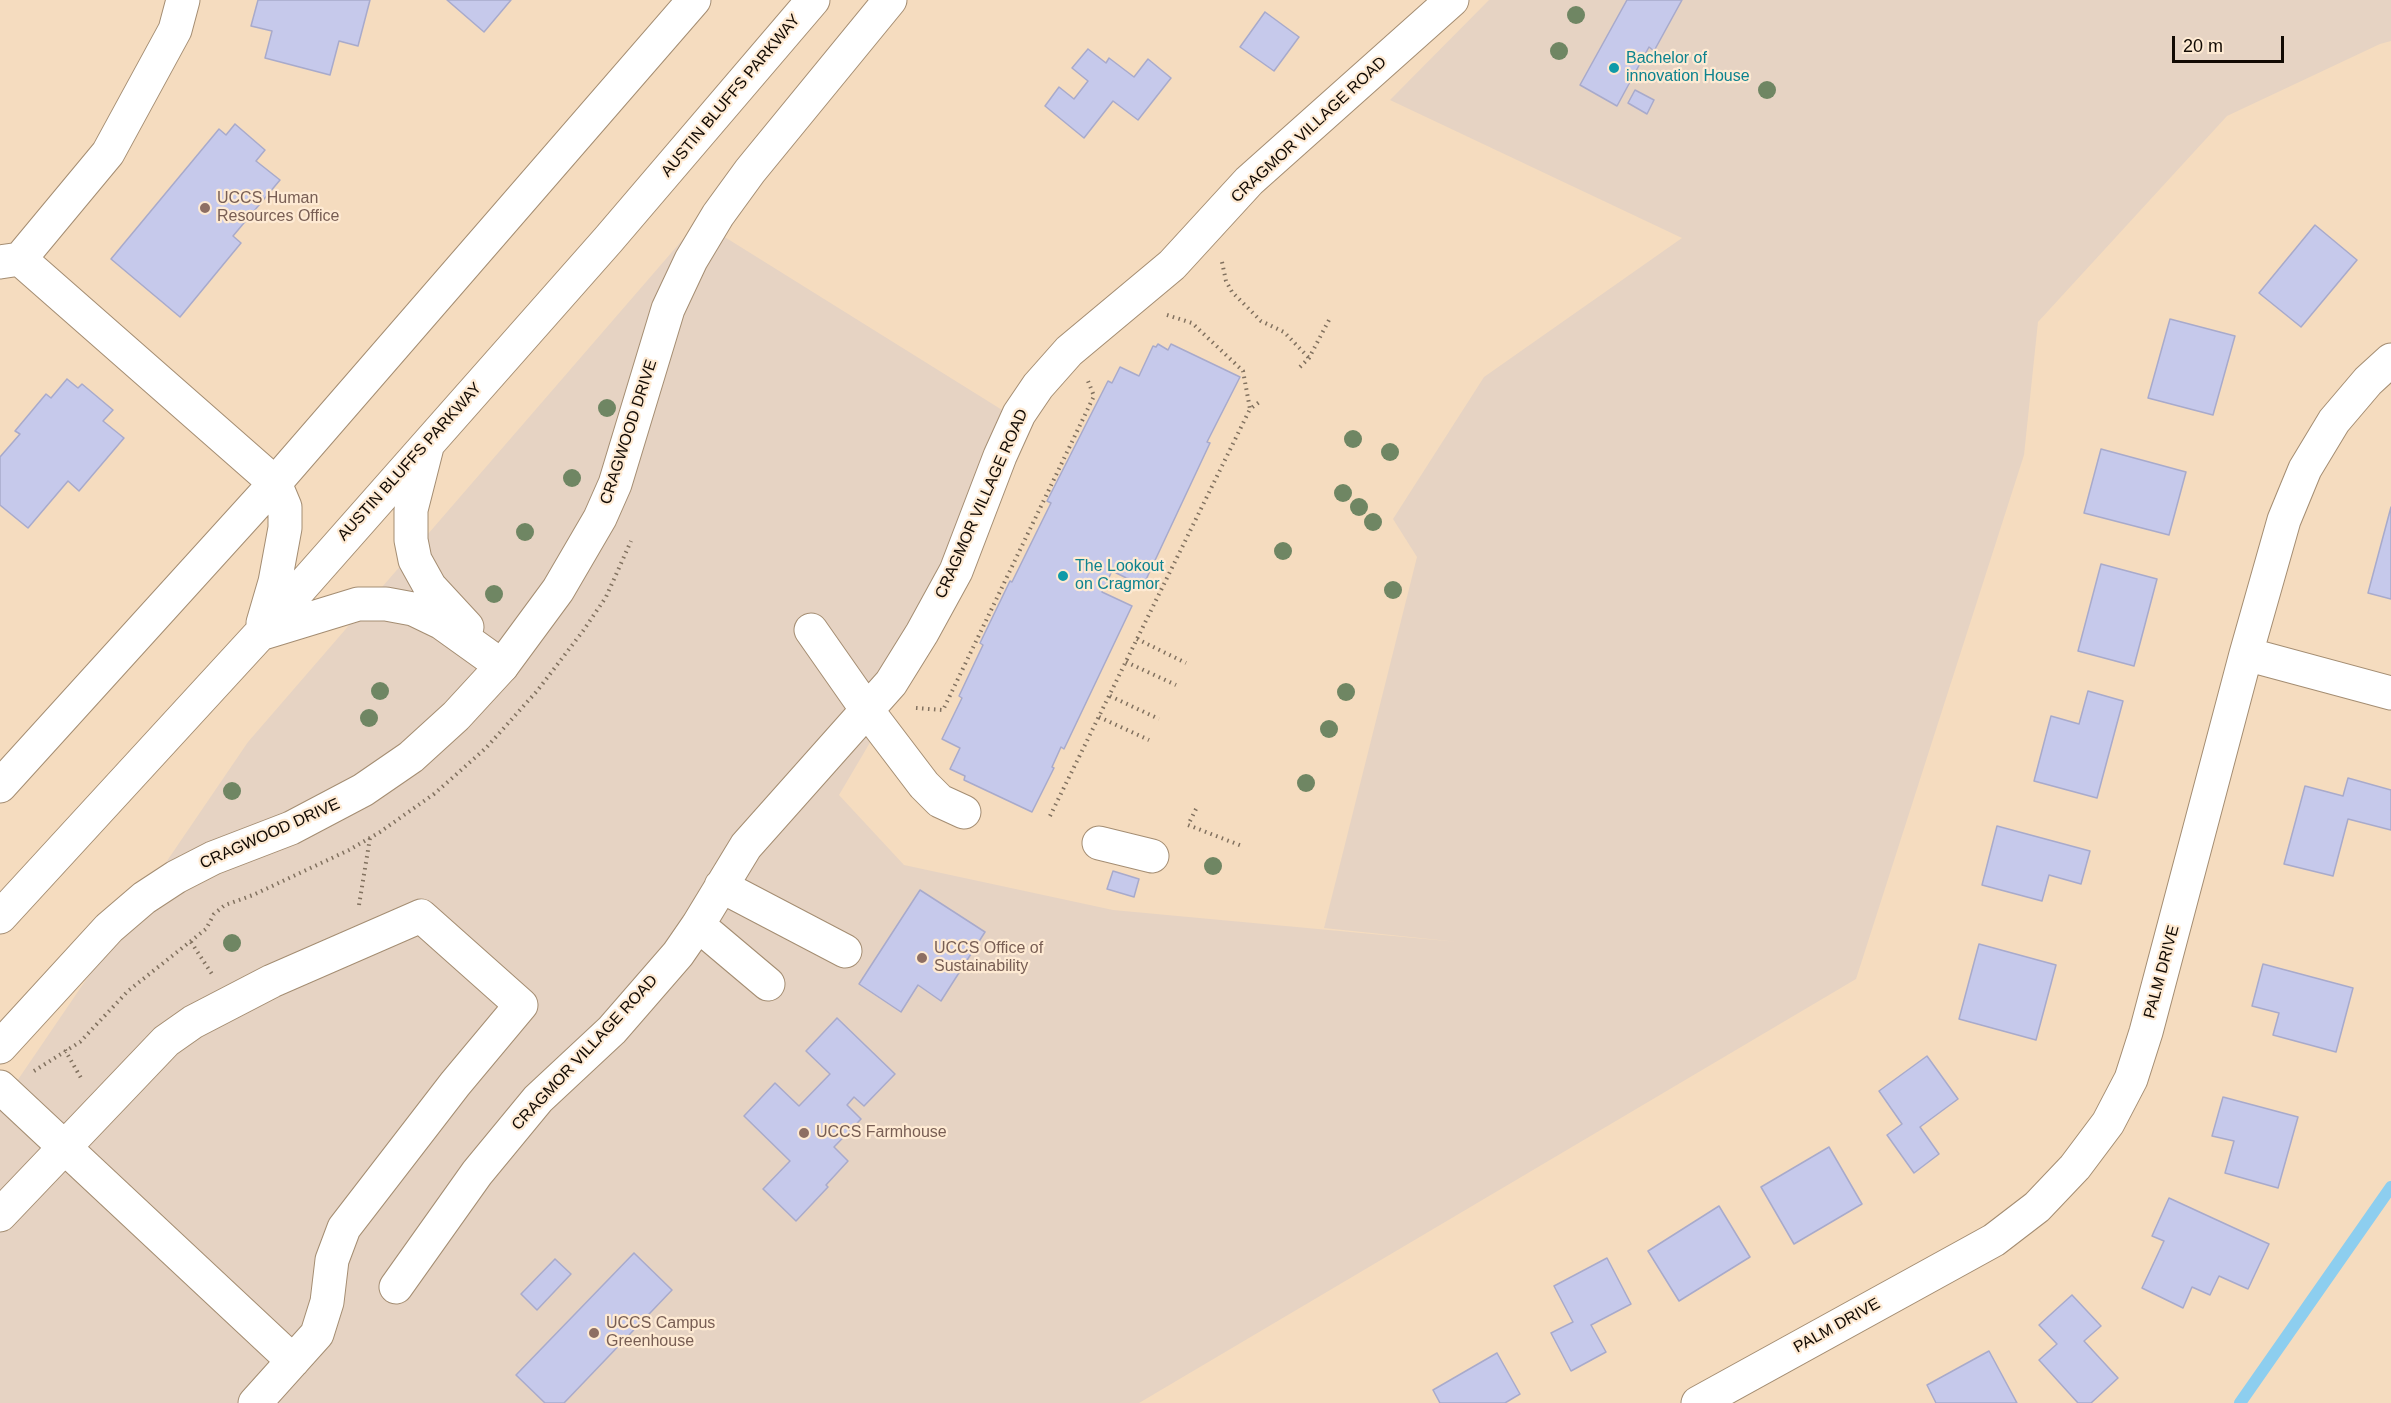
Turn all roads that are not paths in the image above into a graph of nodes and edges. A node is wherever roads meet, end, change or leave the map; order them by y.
1 (183, 0) edge
2 (694, 0) edge
3 (813, 0) edge
4 (890, 0) edge
5 (1452, 0) edge
6 (10, 261) edge
7 (2391, 360) edge
8 (429, 440) junction
9 (274, 483) junction
10 (811, 630) dead end
11 (260, 634) junction
12 (2246, 654) junction
13 (502, 666) junction
14 (2391, 693) edge
15 (867, 710) junction
16 (0, 786) edge
17 (964, 812) dead end
18 (1099, 843) dead end
19 (1152, 856) dead end
20 (720, 886) junction
21 (0, 916) edge
22 (698, 925) junction
23 (845, 951) dead end
24 (768, 984) dead end
25 (0, 1047) edge
26 (0, 1087) edge
27 (65, 1147) junction
28 (0, 1215) edge
29 (396, 1287) dead end
30 (293, 1361) junction
31 (255, 1403) edge
32 (1698, 1403) edge

1 - 6 street
2 - 9 street
3 - 8 street, AUSTIN BLUFFS PARKWAY
4 - 13 street, CRAGWOOD DRIVE
5 - 15 street, CRAGMOR VILLAGE ROAD
6 - 9 street
7 - 12 street, PALM DRIVE
8 - 11 street, AUSTIN BLUFFS PARKWAY
8 - 13 street
9 - 11 street
9 - 16 street
10 - 15 street
11 - 13 street
11 - 21 street, AUSTIN BLUFFS PARKWAY
12 - 14 street
12 - 32 street, PALM DRIVE
13 - 25 street, CRAGWOOD DRIVE
15 - 17 street
15 - 20 street, CRAGMOR VILLAGE ROAD
18 - 19 street
20 - 22 street, CRAGMOR VILLAGE ROAD
20 - 23 street
22 - 24 street
22 - 29 street, CRAGMOR VILLAGE ROAD
26 - 27 street
27 - 28 street
27 - 30 street
27 - 30 street
30 - 31 street

